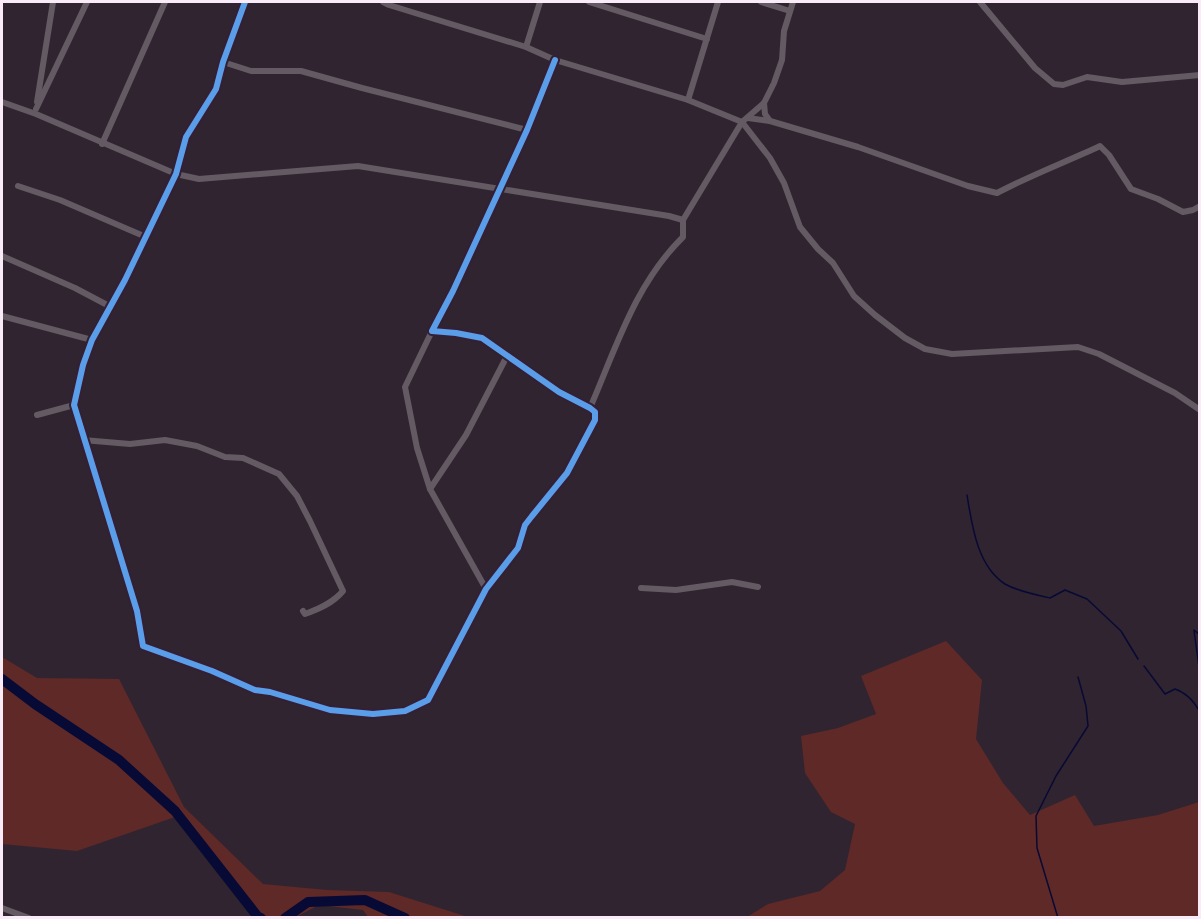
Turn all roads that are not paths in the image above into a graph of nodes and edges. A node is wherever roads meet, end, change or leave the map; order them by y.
1 (53, 2) edge
2 (87, 2) edge
3 (165, 2) edge
4 (245, 2) edge
5 (383, 2) edge
6 (540, 2) edge
7 (589, 2) edge
8 (718, 2) edge
9 (762, 2) edge
10 (793, 2) edge
11 (980, 2) edge
12 (790, 11) junction
13 (707, 39) junction
14 (526, 47) junction
15 (555, 60) junction
16 (223, 62) junction
17 (1200, 75) edge
18 (688, 100) junction
19 (2, 102) edge
20 (764, 102) junction
21 (36, 111) junction
22 (745, 120) junction
23 (770, 122) junction
24 (527, 130) junction
25 (102, 144) junction
26 (176, 174) junction
27 (18, 186) dead end
28 (499, 188) junction
29 (1200, 206) edge
30 (683, 220) junction
31 (146, 237) junction
32 (2, 256) edge
33 (111, 307) junction
34 (2, 316) edge
35 (432, 331) junction
36 (92, 340) junction
37 (507, 356) junction
38 (74, 405) junction
39 (590, 408) junction
40 (1200, 410) edge
41 (37, 415) dead end
42 (83, 440) junction
43 (430, 489) junction
44 (758, 587) dead end
45 (641, 588) dead end
46 (486, 589) junction
47 (303, 611) dead end
48 (2, 908) edge
49 (29, 918) edge

1 - 21 street
2 - 21 street
3 - 25 street
4 - 16 street
5 - 14 street
6 - 14 street
7 - 13 street
8 - 13 street
9 - 12 street
10 - 12 street
11 - 17 street
12 - 20 street
13 - 18 street
14 - 15 street
15 - 18 street
15 - 24 street
16 - 24 street
16 - 26 street
18 - 22 street
19 - 21 street
20 - 22 street
20 - 23 street
21 - 25 street
22 - 23 street
22 - 30 street
22 - 40 street
23 - 29 street
24 - 28 street
25 - 26 street
26 - 28 street
26 - 31 street
27 - 31 street
28 - 30 street
28 - 35 street
30 - 39 street
31 - 33 street
32 - 33 street
33 - 36 street
34 - 36 street
35 - 37 street
35 - 43 street
36 - 38 street
37 - 39 street
37 - 43 street
38 - 41 street
38 - 42 street
39 - 46 street
42 - 46 street
42 - 47 street
43 - 46 street
44 - 45 street
48 - 49 street

